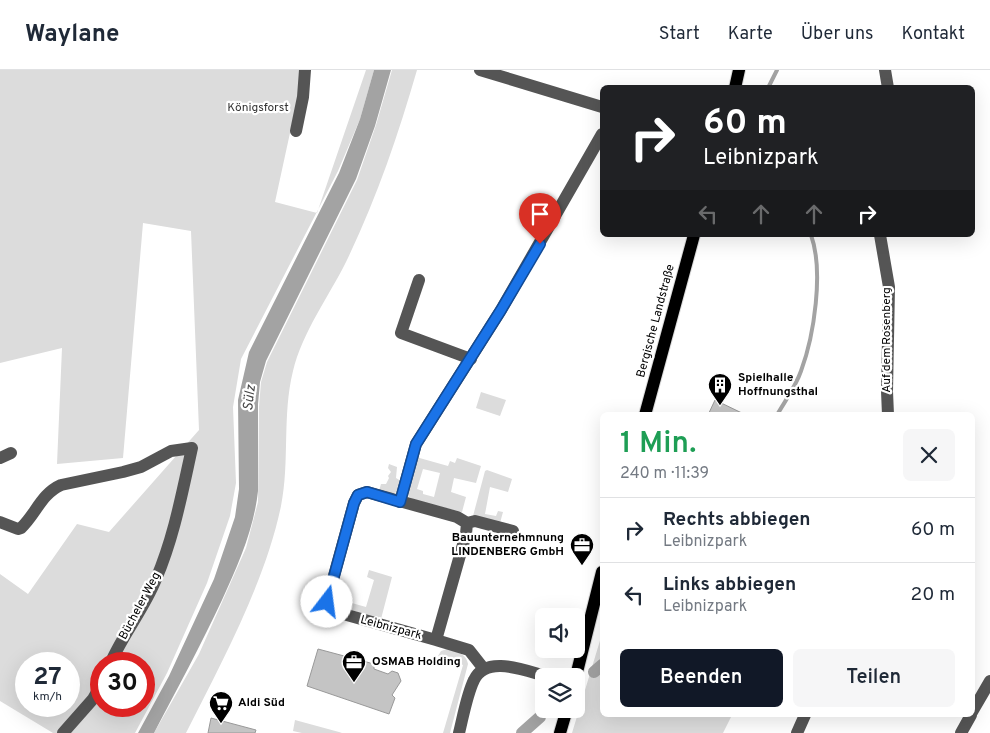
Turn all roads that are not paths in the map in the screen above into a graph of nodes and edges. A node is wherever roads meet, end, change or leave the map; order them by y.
1 (305, 70) edge
2 (480, 70) edge
3 (739, 70) edge
4 (885, 70) edge
5 (736, 85) edge
6 (888, 85) edge
7 (600, 106) edge
8 (296, 131) dead end
9 (600, 137) edge
10 (693, 237) edge
11 (880, 237) edge
12 (419, 280) dead end
13 (471, 359) junction
14 (646, 412) edge
15 (888, 412) edge
16 (400, 502) junction
17 (0, 522) edge
18 (466, 523) junction
19 (513, 531) dead end
20 (600, 580) edge
21 (436, 640) junction
22 (115, 652) edge
23 (578, 668) edge
24 (484, 669) junction
25 (535, 674) edge
26 (990, 682) edge
27 (90, 702) edge
28 (975, 709) edge
29 (804, 717) edge
30 (970, 717) edge
31 (564, 718) edge
32 (63, 733) edge
33 (459, 733) edge
34 (560, 733) edge
35 (797, 733) edge
36 (961, 733) edge

1 - 8 street
2 - 7 street
3 - 5 main road
4 - 6 street
9 - 13 street
10 - 14 main road, Bergische Landstraße
11 - 15 street, Auf dem Rosenberg
12 - 13 street
13 - 16 street
16 - 18 street, Leibnizpark
16 - 21 street, Leibnizpark
17 - 22 street, Bücheler Weg
18 - 19 street, Leibnizpark
18 - 21 street, Leibnizpark
20 - 23 main road
21 - 24 street, Leibnizpark
24 - 25 street
24 - 33 street
26 - 28 street
27 - 32 street
29 - 35 street
30 - 36 street
31 - 34 main road

